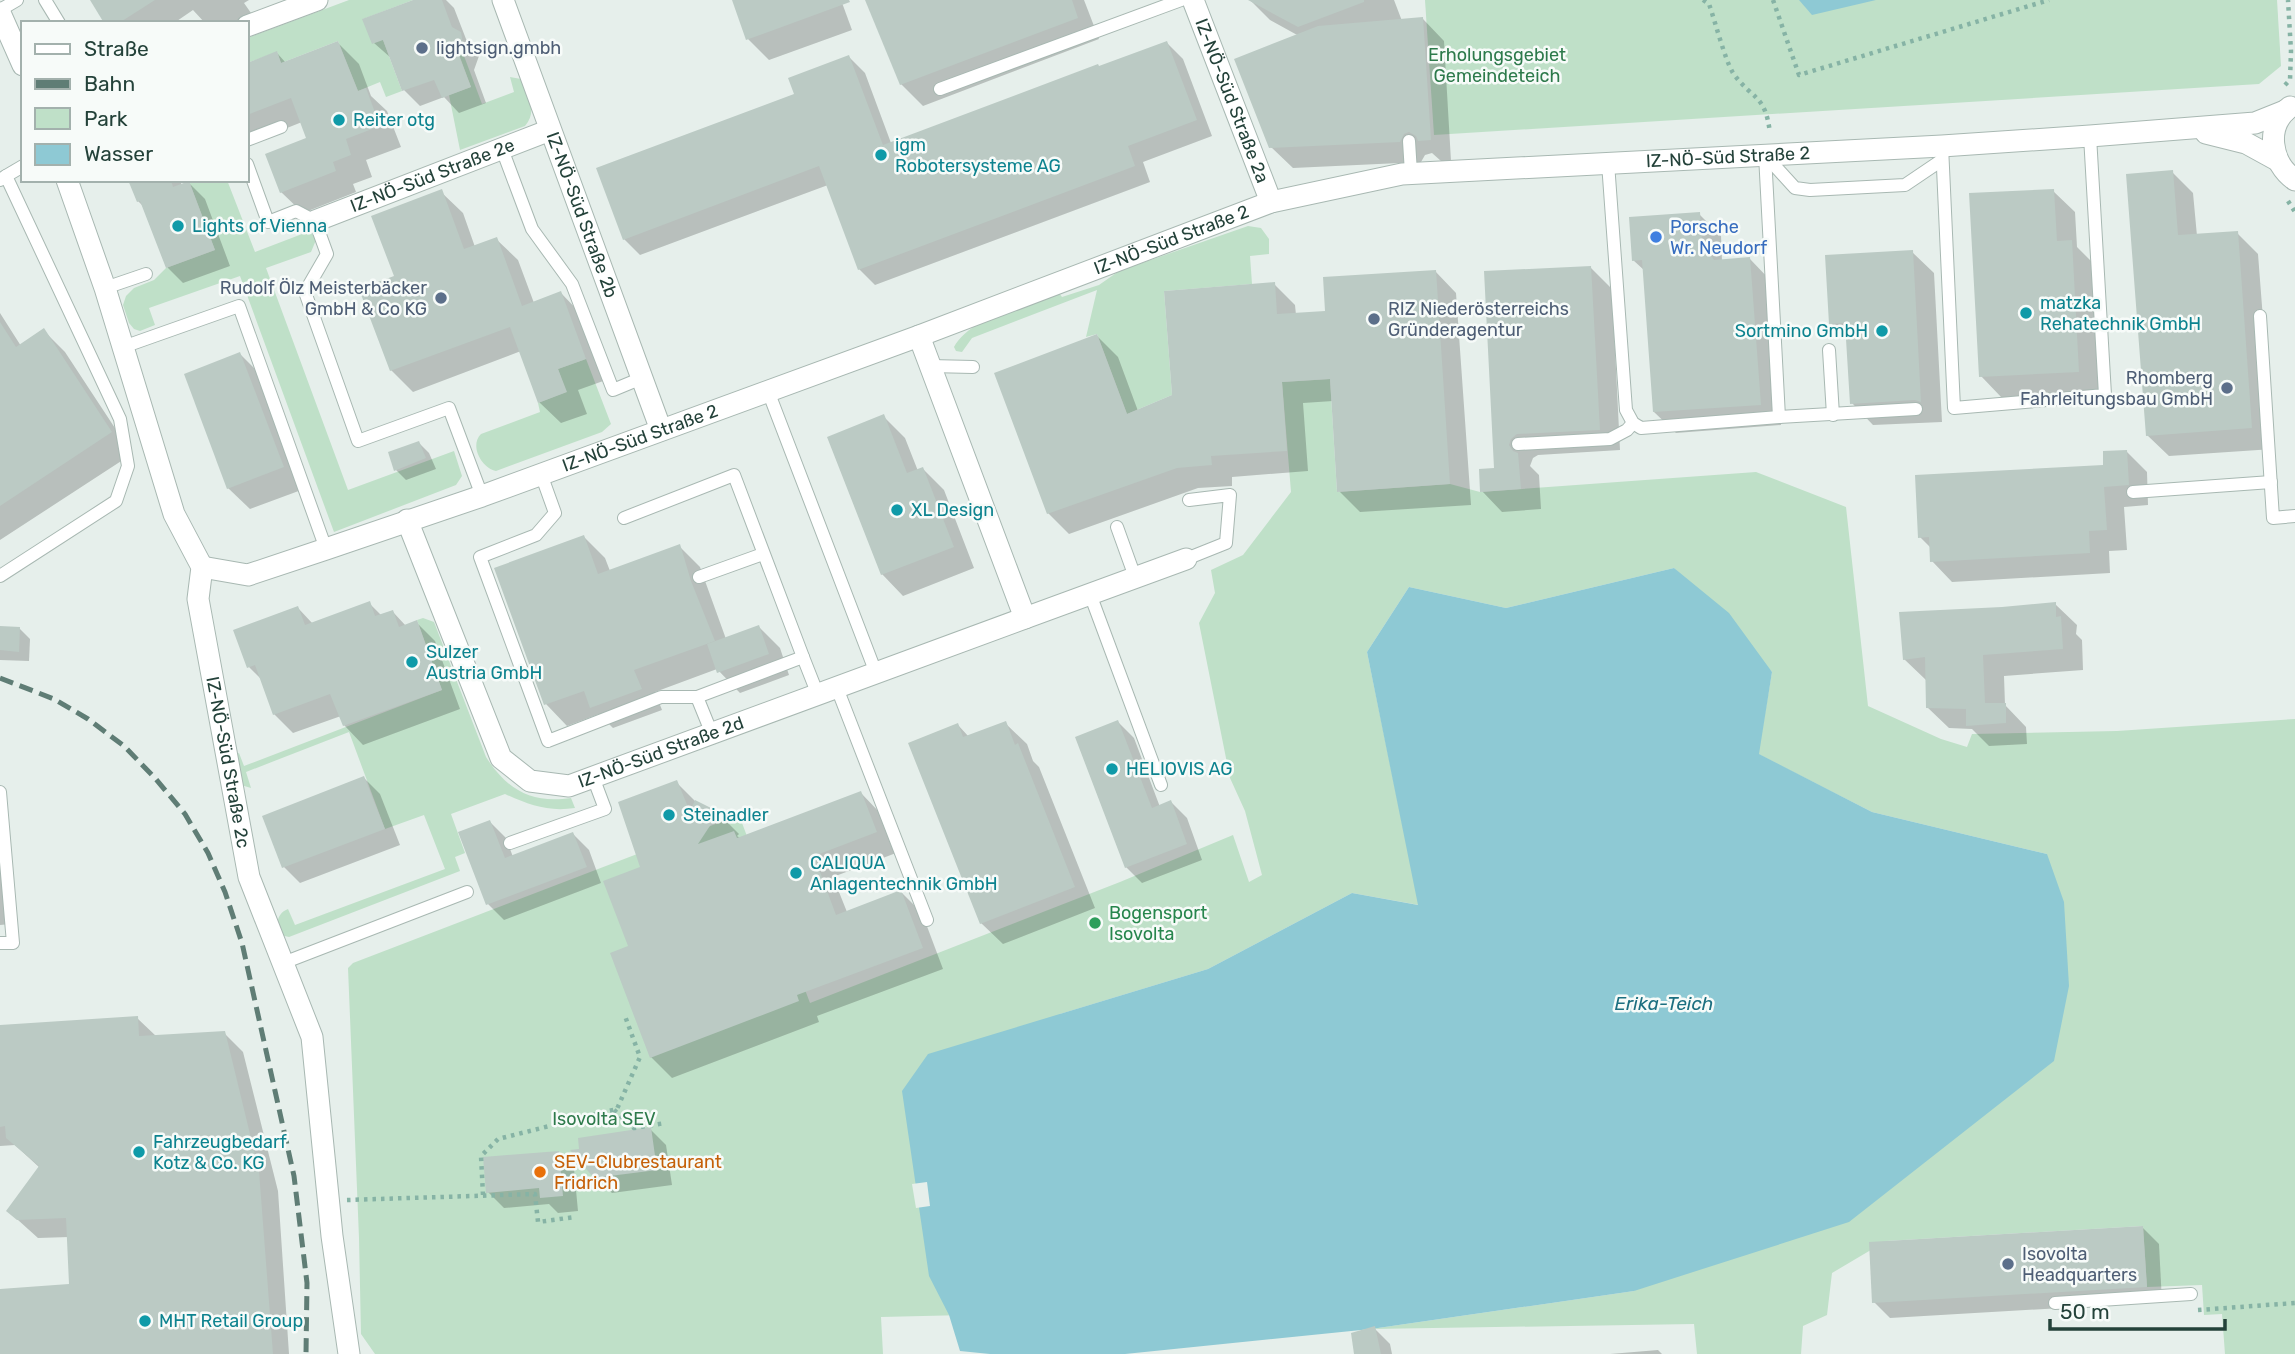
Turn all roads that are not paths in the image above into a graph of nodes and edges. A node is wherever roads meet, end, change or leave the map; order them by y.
1 (17, 0) edge
2 (45, 0) edge
3 (317, 0) edge
4 (503, 0) edge
5 (1181, 0) edge
6 (1193, 0) edge
7 (0, 12) edge
8 (58, 21) edge
9 (248, 26) edge
10 (21, 60) edge
11 (940, 89) dead end
12 (2290, 107) edge
13 (281, 127) dead end
14 (2190, 129) junction
15 (550, 131) junction
16 (2090, 136) junction
17 (248, 140) edge
18 (1409, 141) dead end
19 (502, 149) junction
20 (1942, 153) junction
21 (1769, 155) junction
22 (2277, 160) junction
23 (1608, 163) junction
24 (21, 167) edge
25 (248, 167) edge
26 (1411, 173) junction
27 (3, 178) edge
28 (2295, 180) edge
29 (68, 182) edge
30 (1270, 202) junction
31 (315, 221) junction
32 (146, 274) dead end
33 (105, 288) junction
34 (2260, 316) dead end
35 (919, 336) junction
36 (123, 347) junction
37 (1829, 350) dead end
38 (930, 366) junction
39 (974, 367) dead end
40 (642, 378) junction
41 (768, 391) junction
42 (1916, 409) dead end
43 (1833, 415) junction
44 (1779, 417) junction
45 (1633, 424) junction
46 (661, 430) junction
47 (1518, 444) dead end
48 (541, 474) junction
49 (2271, 482) junction
50 (2133, 492) dead end
51 (482, 496) junction
52 (1189, 500) dead end
53 (2295, 516) edge
54 (624, 518) dead end
55 (407, 520) junction
56 (1117, 527) dead end
57 (326, 549) junction
58 (764, 554) junction
59 (1186, 559) joint
60 (202, 567) junction
61 (0, 576) edge
62 (699, 577) dead end
63 (1135, 578) junction
64 (1090, 594) junction
65 (1025, 618) junction
66 (803, 657) junction
67 (876, 673) junction
68 (827, 691) junction
69 (697, 696) junction
70 (712, 734) junction
71 (593, 777) junction
72 (1161, 785) dead end
73 (0, 792) edge
74 (510, 843) dead end
75 (467, 892) dead end
76 (927, 920) dead end
77 (0, 943) edge
78 (283, 963) junction
79 (2191, 1294) dead end
80 (2055, 1303) dead end
81 (349, 1354) edge

1 - 7 lane
2 - 8 lane
3 - 9 street
4 - 15 street, IZ-NÖ-Süd Straße 2b
5 - 11 lane
6 - 30 street, IZ-NÖ-Süd Straße 2a
7 - 10 street
12 - 14 street, IZ-NÖ-Süd Straße 2
12 - 22 street
13 - 17 lane
14 - 16 street, IZ-NÖ-Süd Straße 2
14 - 22 street, IZ-NÖ-Süd Straße 2
15 - 19 street, IZ-NÖ-Süd Straße 2e
15 - 40 street, IZ-NÖ-Süd Straße 2b
16 - 20 street, IZ-NÖ-Süd Straße 2
16 - 20 lane
18 - 26 lane
19 - 31 street, IZ-NÖ-Süd Straße 2e
19 - 40 lane
20 - 21 street, IZ-NÖ-Süd Straße 2
20 - 21 lane
21 - 23 street, IZ-NÖ-Süd Straße 2
21 - 44 lane
22 - 28 street, IZ-NÖ-Süd Straße 2
23 - 26 street, IZ-NÖ-Süd Straße 2
23 - 45 lane
24 - 27 lane
25 - 31 lane
26 - 30 street, IZ-NÖ-Süd Straße 2
27 - 61 lane
29 - 33 street
30 - 35 street, IZ-NÖ-Süd Straße 2
31 - 51 lane
32 - 33 lane
33 - 36 street
34 - 49 lane
35 - 38 street
35 - 41 street, IZ-NÖ-Süd Straße 2
36 - 57 lane
36 - 60 street
37 - 43 lane
38 - 39 lane
38 - 65 street
40 - 46 street, IZ-NÖ-Süd Straße 2b
41 - 46 street, IZ-NÖ-Süd Straße 2
41 - 67 lane
42 - 43 lane
43 - 44 lane
44 - 45 lane
45 - 47 lane
46 - 48 street, IZ-NÖ-Süd Straße 2
48 - 51 street, IZ-NÖ-Süd Straße 2
48 - 69 lane
49 - 50 lane
49 - 53 lane
51 - 55 street, IZ-NÖ-Süd Straße 2
52 - 59 lane
54 - 58 lane
55 - 57 street, IZ-NÖ-Süd Straße 2
55 - 71 street, IZ-NÖ-Süd Straße 2d
56 - 63 lane
57 - 60 street, IZ-NÖ-Süd Straße 2
58 - 62 lane
58 - 66 lane
59 - 63 street, IZ-NÖ-Süd Straße 2d
60 - 78 street, IZ-NÖ-Süd Straße 2c
63 - 64 street, IZ-NÖ-Süd Straße 2d
64 - 65 street, IZ-NÖ-Süd Straße 2d
64 - 72 lane
65 - 67 street, IZ-NÖ-Süd Straße 2d
66 - 68 lane
66 - 69 lane
67 - 68 street, IZ-NÖ-Süd Straße 2d
68 - 70 street, IZ-NÖ-Süd Straße 2d
68 - 76 lane
69 - 70 lane
70 - 71 street, IZ-NÖ-Süd Straße 2d
71 - 74 lane
73 - 77 lane
75 - 78 lane
78 - 81 street, IZ-NÖ-Süd Straße 2c
79 - 80 lane

